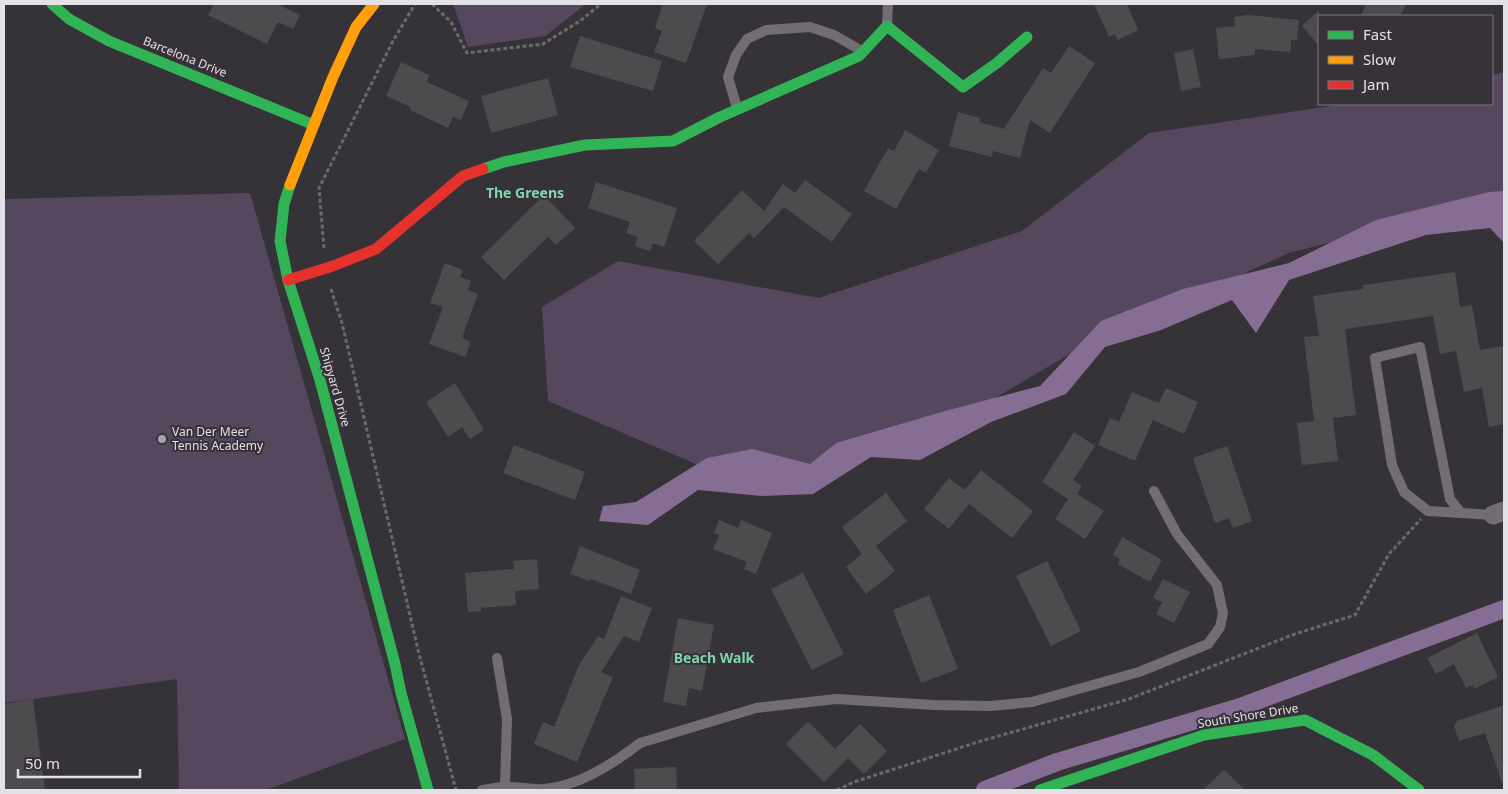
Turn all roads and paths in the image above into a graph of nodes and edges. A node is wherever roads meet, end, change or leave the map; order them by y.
1 (52, 4) edge
2 (374, 4) edge
3 (415, 4) edge
4 (432, 4) edge
5 (601, 4) edge
6 (888, 4) edge
7 (887, 26) junction
8 (1028, 37) dead end
9 (863, 52) junction
10 (737, 109) junction
11 (314, 125) junction
12 (325, 268) junction
13 (288, 280) junction
14 (1154, 491) dead end
15 (1461, 513) junction
16 (1498, 513) edge
17 (497, 658) dead end
18 (505, 786) junction
19 (1046, 789) edge
20 (428, 790) edge
21 (456, 790) edge
22 (482, 790) edge
23 (1419, 790) edge

1 - 11 street, Barcelona Drive
2 - 11 street, Shipyard Drive
3 - 12 path
4 - 5 path
6 - 7 lane
7 - 8 street
7 - 9 street
9 - 10 street
9 - 10 lane
10 - 12 street
11 - 13 street, Shipyard Drive
12 - 13 street
12 - 21 path
13 - 20 street, Shipyard Drive
14 - 18 lane
15 - 15 lane
15 - 16 lane
17 - 18 lane
18 - 22 lane
19 - 23 street, South Shore Drive

